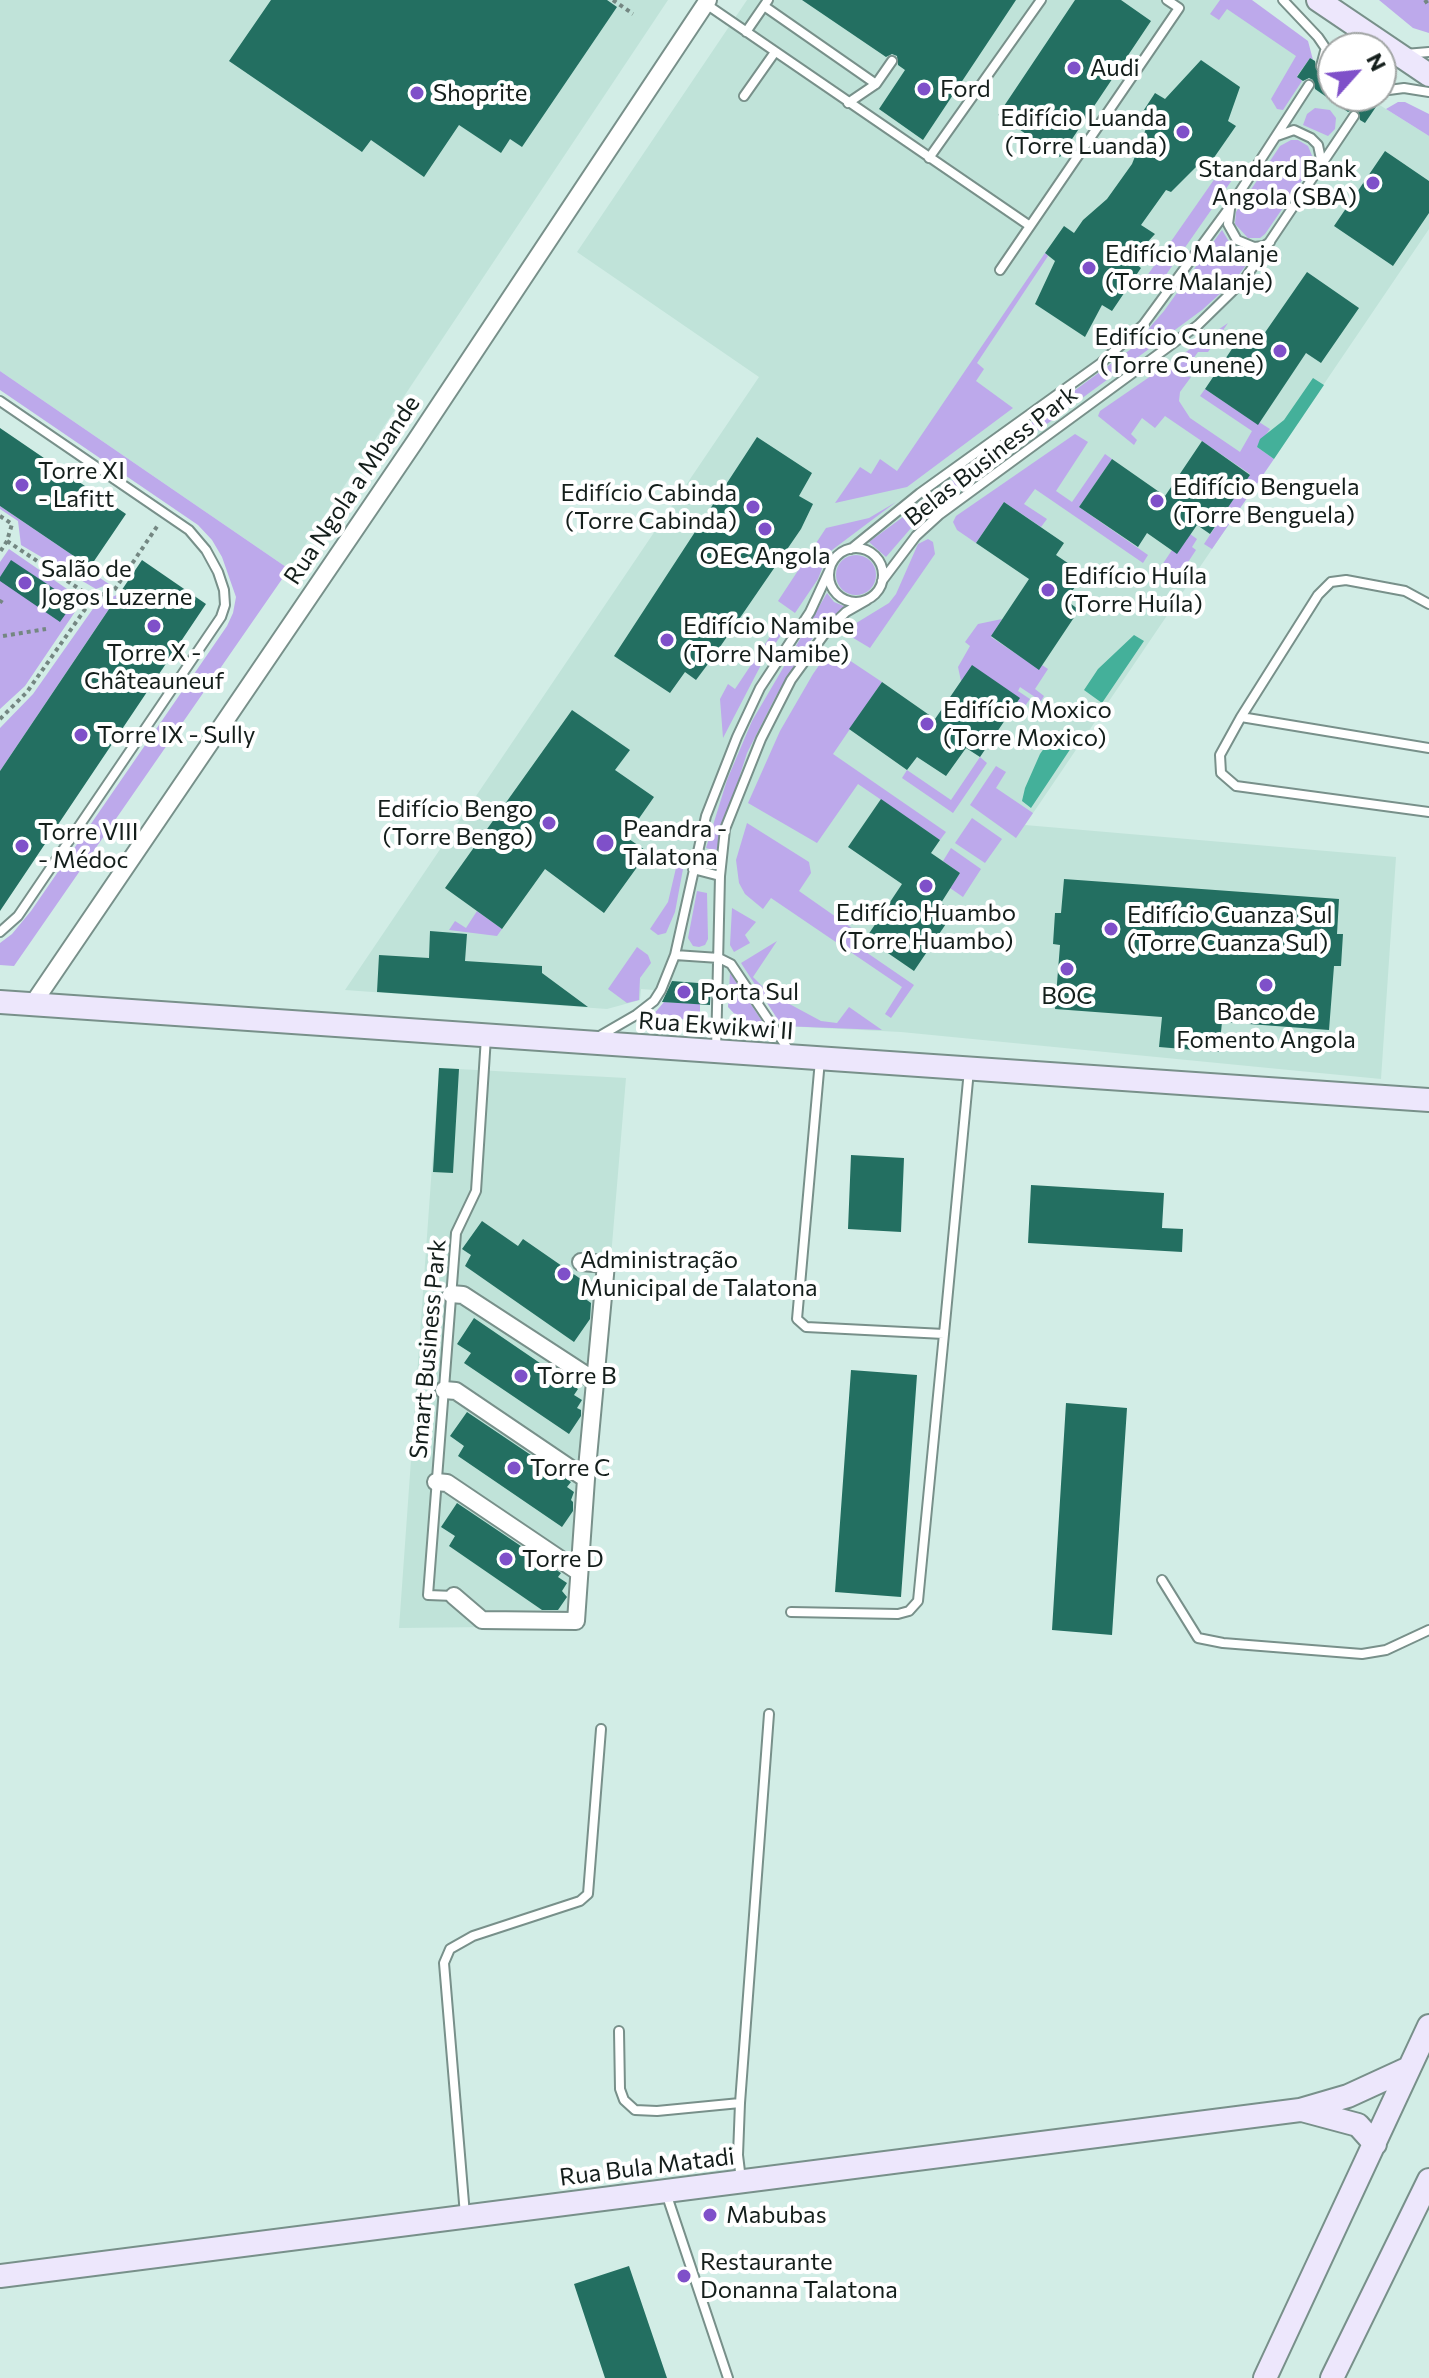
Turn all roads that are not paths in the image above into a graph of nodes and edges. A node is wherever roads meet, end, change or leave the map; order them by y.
1 (1041, 0) edge
2 (1167, 0) edge
3 (1283, 0) edge
4 (1318, 0) edge
5 (1333, 0) edge
6 (707, 2) edge
7 (766, 3) edge
8 (746, 32) junction
9 (1317, 36) edge
10 (775, 52) junction
11 (1429, 52) edge
12 (1400, 54) junction
13 (892, 61) dead end
14 (1429, 75) edge
15 (876, 84) junction
16 (1309, 85) dead end
17 (1397, 89) edge
18 (1429, 92) edge
19 (744, 96) dead end
20 (848, 103) junction
21 (1354, 116) dead end
22 (1270, 144) junction
23 (929, 158) junction
24 (1322, 165) junction
25 (1232, 204) junction
26 (1030, 226) junction
27 (1272, 240) junction
28 (1000, 270) dead end
29 (0, 401) edge
30 (851, 549) junction
31 (829, 571) junction
32 (882, 581) junction
33 (867, 600) junction
34 (1429, 604) edge
35 (1241, 717) junction
36 (1429, 748) edge
37 (1429, 812) edge
38 (693, 869) junction
39 (720, 876) junction
40 (0, 932) edge
41 (675, 955) junction
42 (719, 958) junction
43 (0, 1002) edge
44 (32, 1005) junction
45 (486, 1036) junction
46 (589, 1043) junction
47 (716, 1052) junction
48 (794, 1057) junction
49 (820, 1059) junction
50 (969, 1069) junction
51 (1429, 1100) edge
52 (581, 1262) dead end
53 (451, 1294) junction
54 (944, 1334) junction
55 (595, 1381) junction
56 (444, 1390) junction
57 (586, 1479) junction
58 (436, 1482) junction
59 (579, 1572) junction
60 (1162, 1580) dead end
61 (454, 1596) joint
62 (791, 1612) dead end
63 (1429, 1630) edge
64 (769, 1714) dead end
65 (601, 1729) dead end
66 (1429, 2026) edge
67 (619, 2031) dead end
68 (1409, 2068) junction
69 (740, 2103) junction
70 (1300, 2110) junction
71 (1375, 2144) junction
72 (1429, 2180) edge
73 (741, 2181) junction
74 (666, 2191) junction
75 (465, 2216) junction
76 (0, 2276) edge
77 (728, 2378) edge
78 (1265, 2378) edge
79 (1332, 2378) edge

1 - 23 lane
2 - 26 lane
3 - 9 lane
4 - 12 street
5 - 12 street
6 - 8 lane
6 - 44 street, Rua Ngola a Mbande
7 - 8 lane
7 - 15 lane
8 - 10 lane
10 - 19 lane
10 - 20 lane
11 - 12 lane
12 - 14 street
13 - 15 lane
15 - 20 lane
16 - 22 lane, Belas Business Park
17 - 18 lane
20 - 23 lane
21 - 24 lane, Belas Business Park
22 - 24 lane
22 - 25 lane, Belas Business Park
23 - 26 lane
24 - 27 lane, Belas Business Park
25 - 27 lane
25 - 30 lane, Belas Business Park
26 - 28 lane
27 - 32 lane, Belas Business Park
29 - 40 lane
30 - 31 lane, Belas Business Park
30 - 32 lane
31 - 33 lane
31 - 38 lane, Belas Business Park
32 - 33 lane, Belas Business Park
33 - 39 lane, Belas Business Park
34 - 35 lane
35 - 36 lane
35 - 37 lane
38 - 39 lane
38 - 41 lane, Belas Business Park
39 - 42 lane, Belas Business Park
41 - 42 lane
41 - 46 lane, Belas Business Park
42 - 47 lane, Belas Business Park
42 - 48 lane
43 - 44 street, Rua Ekwikwi II
44 - 45 street, Rua Ekwikwi II
45 - 46 street, Rua Ekwikwi II
45 - 53 lane, Smart Business Park
46 - 47 street, Rua Ekwikwi II
47 - 48 street, Rua Ekwikwi II
48 - 49 street, Rua Ekwikwi II
49 - 50 street, Rua Ekwikwi II
49 - 54 lane
50 - 51 street, Rua Ekwikwi II
50 - 54 lane
52 - 55 street
53 - 55 street
53 - 56 lane, Smart Business Park
54 - 62 lane
55 - 57 street
56 - 57 street
56 - 58 lane, Smart Business Park
57 - 59 street
58 - 59 street
58 - 61 lane, Smart Business Park
59 - 61 street
60 - 63 lane
64 - 69 lane
65 - 75 lane
66 - 68 street
67 - 69 lane
68 - 70 street, Rua Bula Matadi
68 - 71 street
69 - 73 lane
70 - 71 street, Rua Bula Matadi
70 - 73 street, Rua Bula Matadi
71 - 78 street
72 - 79 street
73 - 74 street, Rua Bula Matadi
74 - 75 street, Rua Bula Matadi
74 - 77 lane
75 - 76 street, Rua Bula Matadi

